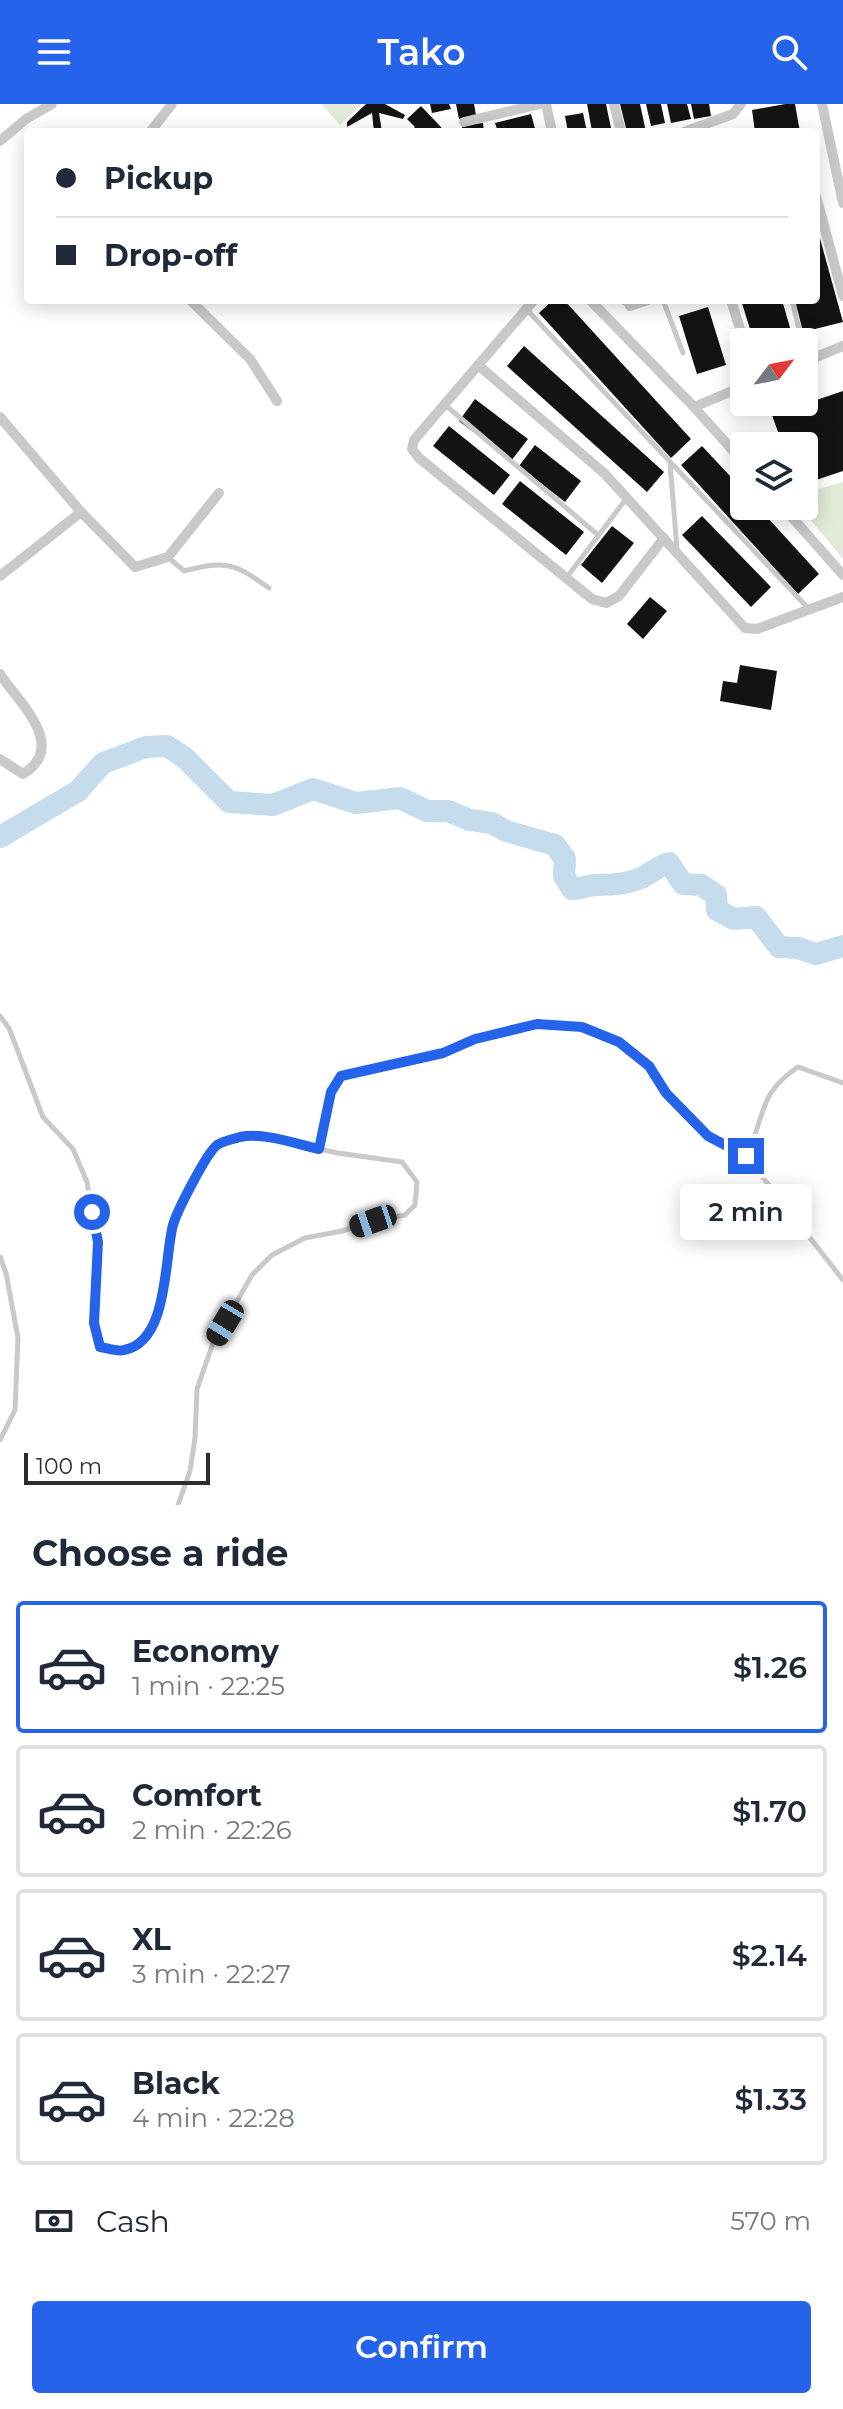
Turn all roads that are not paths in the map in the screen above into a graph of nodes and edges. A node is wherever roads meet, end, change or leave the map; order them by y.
1 (52, 104) edge
2 (172, 104) edge
3 (543, 104) edge
4 (614, 104) edge
5 (741, 104) edge
6 (822, 104) edge
7 (464, 122) dead end
8 (153, 128) edge
9 (551, 128) edge
10 (620, 128) edge
11 (695, 128) edge
12 (0, 141) edge
13 (839, 166) edge
14 (843, 203) edge
15 (820, 211) edge
16 (843, 296) edge
17 (194, 304) edge
18 (530, 304) edge
19 (594, 304) edge
20 (626, 304) edge
21 (636, 304) edge
22 (665, 304) edge
23 (732, 304) edge
24 (793, 304) edge
25 (630, 306) joint
26 (740, 328) edge
27 (799, 328) edge
28 (843, 346) edge
29 (683, 353) dead end
30 (818, 356) edge
31 (478, 365) junction
32 (730, 392) edge
33 (277, 401) dead end
34 (444, 404) junction
35 (694, 407) junction
36 (0, 417) edge
37 (730, 447) edge
38 (670, 462) junction
39 (219, 493) dead end
40 (627, 498) junction
41 (81, 512) junction
42 (794, 520) edge
43 (598, 535) junction
44 (664, 538) junction
45 (677, 554) junction
46 (168, 557) junction
47 (843, 575) edge
48 (0, 576) edge
49 (565, 579) junction
50 (269, 588) dead end
51 (843, 597) edge
52 (808, 609) junction
53 (0, 674) edge
54 (0, 759) edge
55 (0, 1016) edge
56 (843, 1083) edge
57 (319, 1149) junction
58 (746, 1156) junction
59 (0, 1257) edge
60 (843, 1280) edge
61 (0, 1440) edge
62 (178, 1505) edge

1 - 12 street
2 - 8 street
3 - 7 street
3 - 9 street
4 - 10 street
5 - 11 street
6 - 13 street
13 - 14 street
15 - 16 street
17 - 33 street
18 - 31 street
18 - 38 lane
19 - 35 street
20 - 25 lane
21 - 25 street
22 - 29 lane
23 - 26 street
24 - 27 lane
28 - 30 street
31 - 34 street
31 - 40 street
32 - 35 street
34 - 43 lane
34 - 49 street
35 - 37 street
36 - 41 street
38 - 45 lane
38 - 52 lane
39 - 46 street
40 - 43 lane
40 - 44 street
41 - 46 street
41 - 48 street
42 - 47 street
43 - 49 lane
44 - 45 street
44 - 49 street
45 - 52 street
46 - 50 lane
51 - 52 street
53 - 54 street
55 - 57 lane
56 - 58 lane
57 - 58 lane
57 - 62 lane
58 - 60 lane
59 - 61 lane

